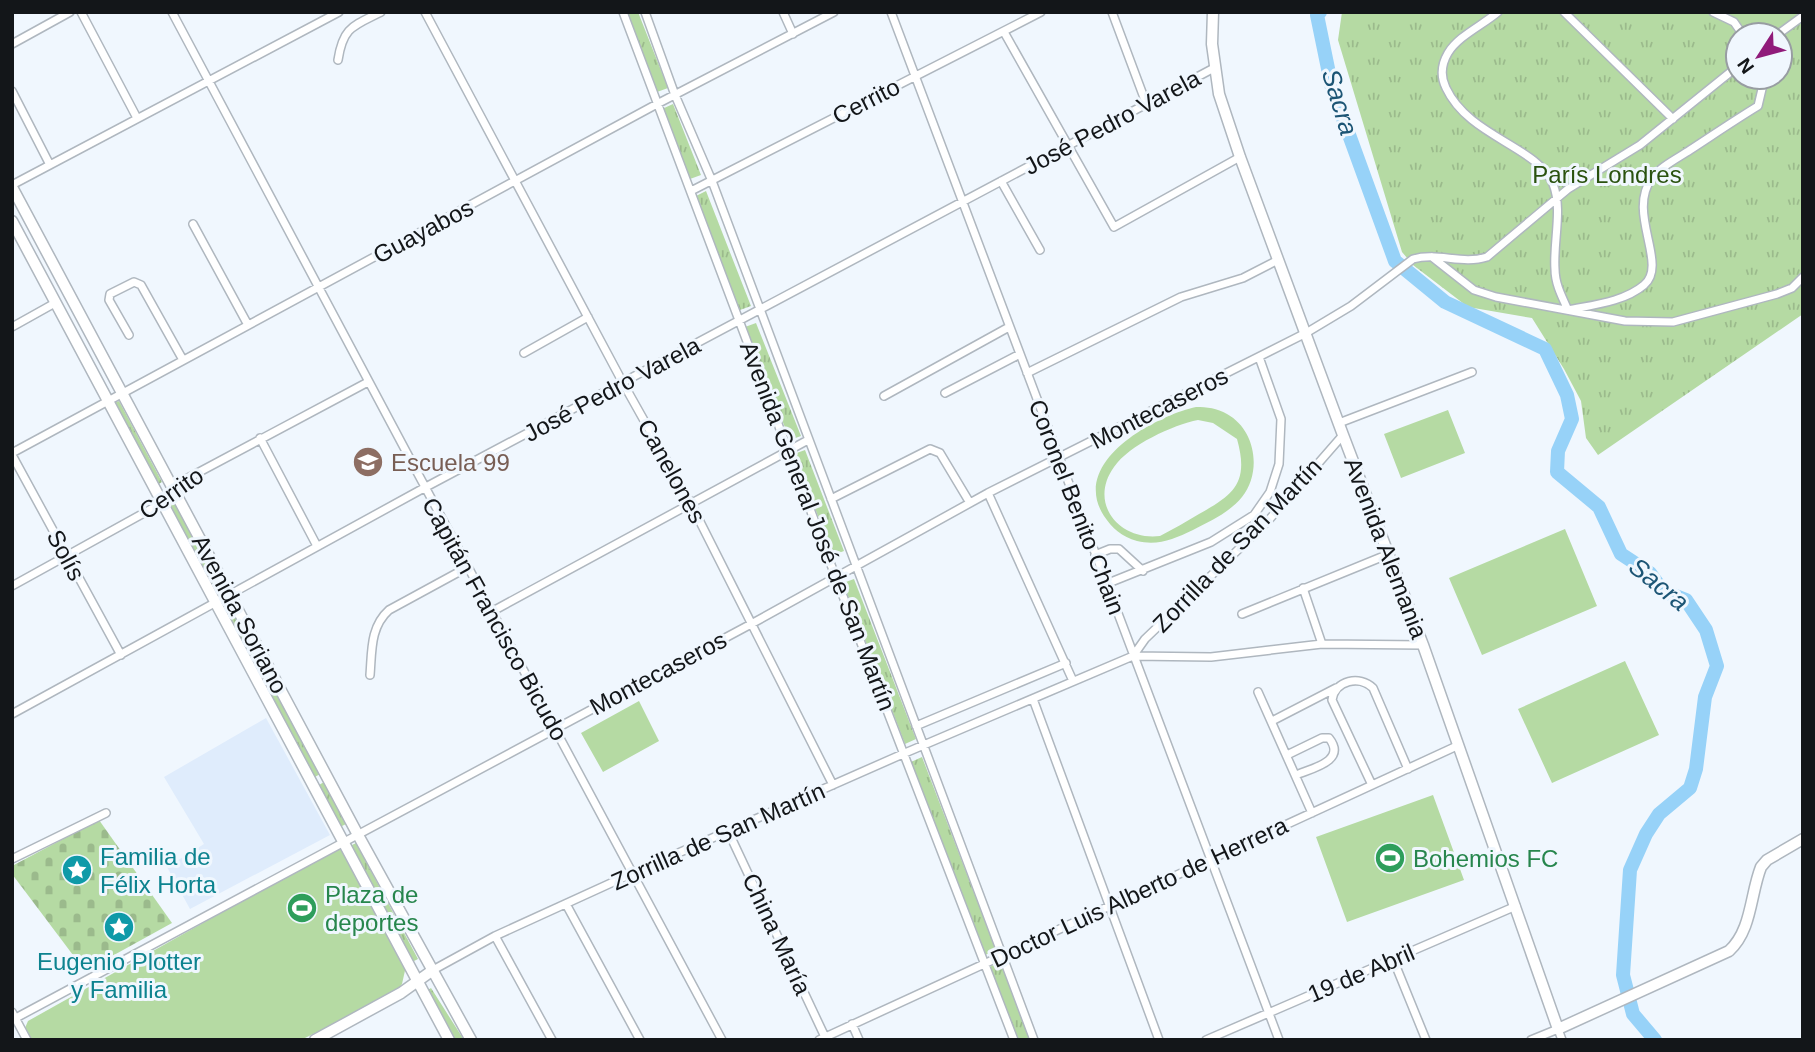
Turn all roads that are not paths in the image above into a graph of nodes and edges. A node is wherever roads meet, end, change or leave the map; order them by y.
1 (70, 12) edge
2 (80, 12) edge
3 (172, 12) edge
4 (339, 12) edge
5 (382, 12) edge
6 (425, 12) edge
7 (623, 12) edge
8 (645, 12) edge
9 (783, 12) edge
10 (834, 12) edge
11 (891, 12) edge
12 (1041, 12) edge
13 (1112, 12) edge
14 (1213, 12) edge
15 (1498, 12) edge
16 (1564, 12) edge
17 (1713, 12) edge
18 (1732, 21) edge
19 (1004, 32) junction
20 (793, 34) junction
21 (12, 44) edge
22 (338, 60) dead end
23 (1214, 68) junction
24 (914, 76) junction
25 (1724, 77) edge
26 (208, 80) junction
27 (12, 91) edge
28 (1762, 91) edge
29 (675, 94) junction
30 (1146, 103) junction
31 (657, 104) junction
32 (137, 118) junction
33 (1673, 119) junction
34 (1068, 145) junction
35 (1240, 157) junction
36 (50, 165) junction
37 (516, 181) junction
38 (712, 181) junction
39 (1001, 181) junction
40 (12, 186) edge
41 (691, 191) junction
42 (1556, 200) junction
43 (961, 203) junction
44 (12, 221) edge
45 (193, 224) dead end
46 (1040, 250) dead end
47 (1432, 256) junction
48 (1278, 260) junction
49 (1803, 277) edge
50 (319, 287) junction
51 (1803, 287) edge
52 (1792, 288) junction
53 (55, 303) junction
54 (1568, 310) junction
55 (759, 311) junction
56 (588, 317) junction
57 (739, 321) junction
58 (248, 324) junction
59 (12, 327) edge
60 (1009, 327) junction
61 (1306, 333) junction
62 (129, 335) dead end
63 (524, 353) dead end
64 (1020, 354) junction
65 (1259, 357) junction
66 (183, 360) junction
67 (1472, 372) dead end
68 (1027, 373) junction
69 (368, 382) junction
70 (623, 383) junction
71 (122, 392) junction
72 (945, 393) dead end
73 (884, 396) dead end
74 (107, 400) junction
75 (1339, 423) junction
76 (1343, 435) junction
77 (260, 439) junction
78 (808, 440) junction
79 (789, 451) junction
80 (12, 454) edge
81 (1059, 459) junction
82 (173, 486) junction
83 (424, 488) junction
84 (988, 493) junction
85 (831, 499) junction
86 (162, 503) junction
87 (970, 503) junction
88 (691, 504) junction
89 (317, 546) junction
90 (1389, 554) junction
91 (1095, 555) junction
92 (67, 557) junction
93 (856, 566) junction
94 (468, 567) junction
95 (1143, 571) junction
96 (836, 578) junction
97 (1106, 584) junction
98 (12, 586) edge
99 (1303, 588) junction
100 (229, 594) junction
101 (216, 601) junction
102 (493, 611) junction
103 (1242, 614) dead end
104 (753, 623) junction
105 (1322, 644) junction
106 (1423, 645) junction
107 (121, 655) junction
108 (1133, 656) junction
109 (1066, 663) junction
110 (370, 675) dead end
111 (1073, 681) junction
112 (1337, 688) junction
113 (1258, 692) dead end
114 (1033, 699) junction
115 (12, 714) edge
116 (1272, 721) junction
117 (916, 726) junction
118 (554, 728) junction
119 (922, 745) junction
120 (1459, 745) junction
121 (905, 752) junction
122 (1287, 755) junction
123 (1408, 769) junction
124 (1296, 775) junction
125 (328, 778) junction
126 (833, 785) junction
127 (1373, 785) junction
128 (314, 786) junction
129 (106, 813) dead end
130 (1312, 813) junction
131 (729, 831) junction
132 (358, 835) junction
133 (1803, 839) edge
134 (344, 841) junction
135 (12, 859) edge
136 (1211, 859) junction
137 (633, 873) junction
138 (566, 904) junction
139 (1111, 905) junction
140 (1516, 906) junction
141 (495, 936) junction
142 (1002, 956) junction
143 (1393, 959) junction
144 (985, 963) junction
145 (433, 970) junction
146 (418, 981) junction
147 (1269, 1012) junction
148 (13, 1017) edge
149 (852, 1024) junction
150 (1558, 1029) junction
151 (822, 1038) edge
152 (320, 1039) edge
153 (27, 1040) edge
154 (449, 1040) edge
155 (471, 1040) edge
156 (552, 1040) edge
157 (640, 1040) edge
158 (722, 1040) edge
159 (859, 1040) edge
160 (1014, 1040) edge
161 (1034, 1040) edge
162 (1159, 1040) edge
163 (1206, 1040) edge
164 (1279, 1040) edge
165 (1426, 1040) edge
166 (1531, 1040) edge
167 (1562, 1040) edge

1 - 21 street
2 - 32 street
3 - 26 street, Capitán Francisco Bicudo
4 - 26 street
5 - 22 street
6 - 37 street, Canelones
7 - 31 street, Avenida General José de San Martín
8 - 29 street, Avenida General José de San Martín
9 - 20 street
10 - 20 street, Guayabos
11 - 24 street, Coronel Benito Chain
12 - 19 street, Cerrito
13 - 30 street
14 - 23 street, Avenida Alemania
15 - 42 street
16 - 33 street
17 - 18 street
19 - 24 street, Cerrito
19 - 34 street
20 - 29 street, Guayabos
23 - 30 street, José Pedro Varela
23 - 35 street, Avenida Alemania
24 - 38 street, Cerrito
24 - 43 street, Coronel Benito Chain
25 - 33 street
26 - 32 street
26 - 50 street, Capitán Francisco Bicudo
27 - 36 street
28 - 54 street
29 - 31 street, Guayabos
29 - 38 street, Avenida General José de San Martín
30 - 34 street, José Pedro Varela
31 - 37 street, Guayabos
31 - 41 street, Avenida General José de San Martín
32 - 36 street
33 - 42 street
34 - 35 street
34 - 39 street, José Pedro Varela
35 - 48 street, Avenida Alemania
36 - 40 street
37 - 50 street, Guayabos
37 - 56 street, Canelones
38 - 41 street, Cerrito
38 - 55 street, Avenida General José de San Martín
39 - 43 street, José Pedro Varela
39 - 46 street
40 - 71 street, Avenida Soriano
41 - 57 street, Avenida General José de San Martín
42 - 47 street
42 - 54 street
43 - 55 street, José Pedro Varela
43 - 60 street, Coronel Benito Chain
44 - 53 street, Avenida Soriano
45 - 58 street
47 - 54 street
47 - 61 street, Montecaseros
48 - 61 street, Avenida Alemania
48 - 68 street
49 - 52 street
50 - 58 street, Guayabos
50 - 69 street, Capitán Francisco Bicudo
51 - 52 street
52 - 54 street
53 - 59 street
53 - 74 street, Avenida Soriano
55 - 57 street, José Pedro Varela
55 - 78 street, Avenida General José de San Martín
56 - 63 street
56 - 70 street, Canelones
57 - 70 street, José Pedro Varela
57 - 79 street, Avenida General José de San Martín
58 - 66 street, Guayabos
60 - 64 street, Coronel Benito Chain
60 - 73 street
61 - 65 street, Montecaseros
61 - 75 street, Avenida Alemania
62 - 66 street
64 - 68 street, Coronel Benito Chain
64 - 72 street
65 - 81 street, Montecaseros
65 - 95 street
66 - 71 street, Guayabos
67 - 75 street
68 - 81 street, Coronel Benito Chain
69 - 77 street, Cerrito
69 - 83 street, Capitán Francisco Bicudo
70 - 83 street, José Pedro Varela
70 - 88 street, Canelones
71 - 74 street, Guayabos
71 - 82 street, Avenida Soriano
74 - 80 street, Guayabos
74 - 86 street, Avenida Soriano
75 - 76 street, Avenida Alemania
76 - 90 street, Avenida Alemania
76 - 108 street, Zorrilla de San Martín
77 - 82 street, Cerrito
77 - 89 street
78 - 79 street
78 - 85 street, Avenida General José de San Martín
79 - 88 street
79 - 96 street, Avenida General José de San Martín
80 - 92 street, Solís
81 - 84 street, Montecaseros
81 - 91 street, Coronel Benito Chain
82 - 86 street, Cerrito
82 - 100 street, Avenida Soriano
83 - 89 street, José Pedro Varela
83 - 94 street, Capitán Francisco Bicudo
84 - 87 street, Montecaseros
84 - 109 street
85 - 87 street
85 - 93 street, Avenida General José de San Martín
86 - 92 street, Cerrito
86 - 101 street, Avenida Soriano
87 - 93 street, Montecaseros
88 - 102 street
88 - 104 street, Canelones
89 - 100 street, José Pedro Varela
90 - 99 street
90 - 106 street, Avenida Alemania
91 - 95 street
91 - 97 street, Coronel Benito Chain
92 - 98 street, Cerrito
92 - 107 street, Solís
93 - 96 street, Montecaseros
93 - 117 street, Avenida General José de San Martín
94 - 102 street, Capitán Francisco Bicudo
94 - 110 street
95 - 97 street
96 - 104 street, Montecaseros
96 - 121 street, Avenida General José de San Martín
97 - 108 street, Coronel Benito Chain
99 - 103 street
99 - 105 street
100 - 101 street, José Pedro Varela
100 - 125 street, Avenida Soriano
101 - 107 street, José Pedro Varela
101 - 128 street, Avenida Soriano
102 - 118 street, Capitán Francisco Bicudo
104 - 118 street, Montecaseros
104 - 126 street, Canelones
105 - 106 street, Zorrilla de San Martín
105 - 108 street, Zorrilla de San Martín
106 - 120 street, Avenida Alemania
107 - 115 street, José Pedro Varela
108 - 111 street, Zorrilla de San Martín
108 - 136 street, Coronel Benito Chain
109 - 111 street
109 - 117 street
111 - 114 street, Zorrilla de San Martín
112 - 116 street
112 - 123 street
112 - 127 street
113 - 116 street
114 - 119 street, Zorrilla de San Martín
114 - 139 street
116 - 122 street
117 - 119 street, Avenida General José de San Martín
118 - 132 street, Montecaseros
118 - 137 street, Capitán Francisco Bicudo
119 - 121 street, Zorrilla de San Martín
119 - 142 street, Avenida General José de San Martín
120 - 123 street, Doctor Luis Alberto de Herrera
120 - 140 street, Avenida Alemania
121 - 126 street, Zorrilla de San Martín
121 - 144 street, Avenida General José de San Martín
122 - 124 street
122 - 124 street
123 - 127 street, Doctor Luis Alberto de Herrera
124 - 130 street
125 - 128 street
125 - 132 street, Avenida Soriano
126 - 131 street, Zorrilla de San Martín
127 - 130 street, Doctor Luis Alberto de Herrera
128 - 134 street, Avenida Soriano
129 - 135 street
130 - 136 street, Doctor Luis Alberto de Herrera
131 - 137 street, Zorrilla de San Martín
131 - 151 street, China María
132 - 134 street, Montecaseros
132 - 145 street, Avenida Soriano
133 - 150 street
134 - 146 street, Avenida Soriano
134 - 148 street, Montecaseros
136 - 139 street, Doctor Luis Alberto de Herrera
136 - 147 street, Coronel Benito Chain
137 - 138 street, Zorrilla de San Martín
137 - 158 street, Capitán Francisco Bicudo
138 - 141 street, Zorrilla de San Martín
138 - 157 street
139 - 142 street, Doctor Luis Alberto de Herrera
139 - 162 street
140 - 143 street, 19 de Abril
140 - 150 street, Avenida Alemania
141 - 145 street, Zorrilla de San Martín
141 - 156 street
142 - 144 street, Doctor Luis Alberto de Herrera
142 - 161 street, Avenida General José de San Martín
143 - 147 street, 19 de Abril
143 - 165 street
144 - 149 street, Doctor Luis Alberto de Herrera
144 - 160 street, Avenida General José de San Martín
145 - 146 street, Zorrilla de San Martín
145 - 155 street, Avenida Soriano
146 - 152 street, Zorrilla de San Martín
146 - 154 street, Avenida Soriano
147 - 163 street, 19 de Abril
147 - 164 street, Coronel Benito Chain
148 - 153 street
149 - 151 street, Doctor Luis Alberto de Herrera
149 - 159 street
150 - 166 street
150 - 167 street

